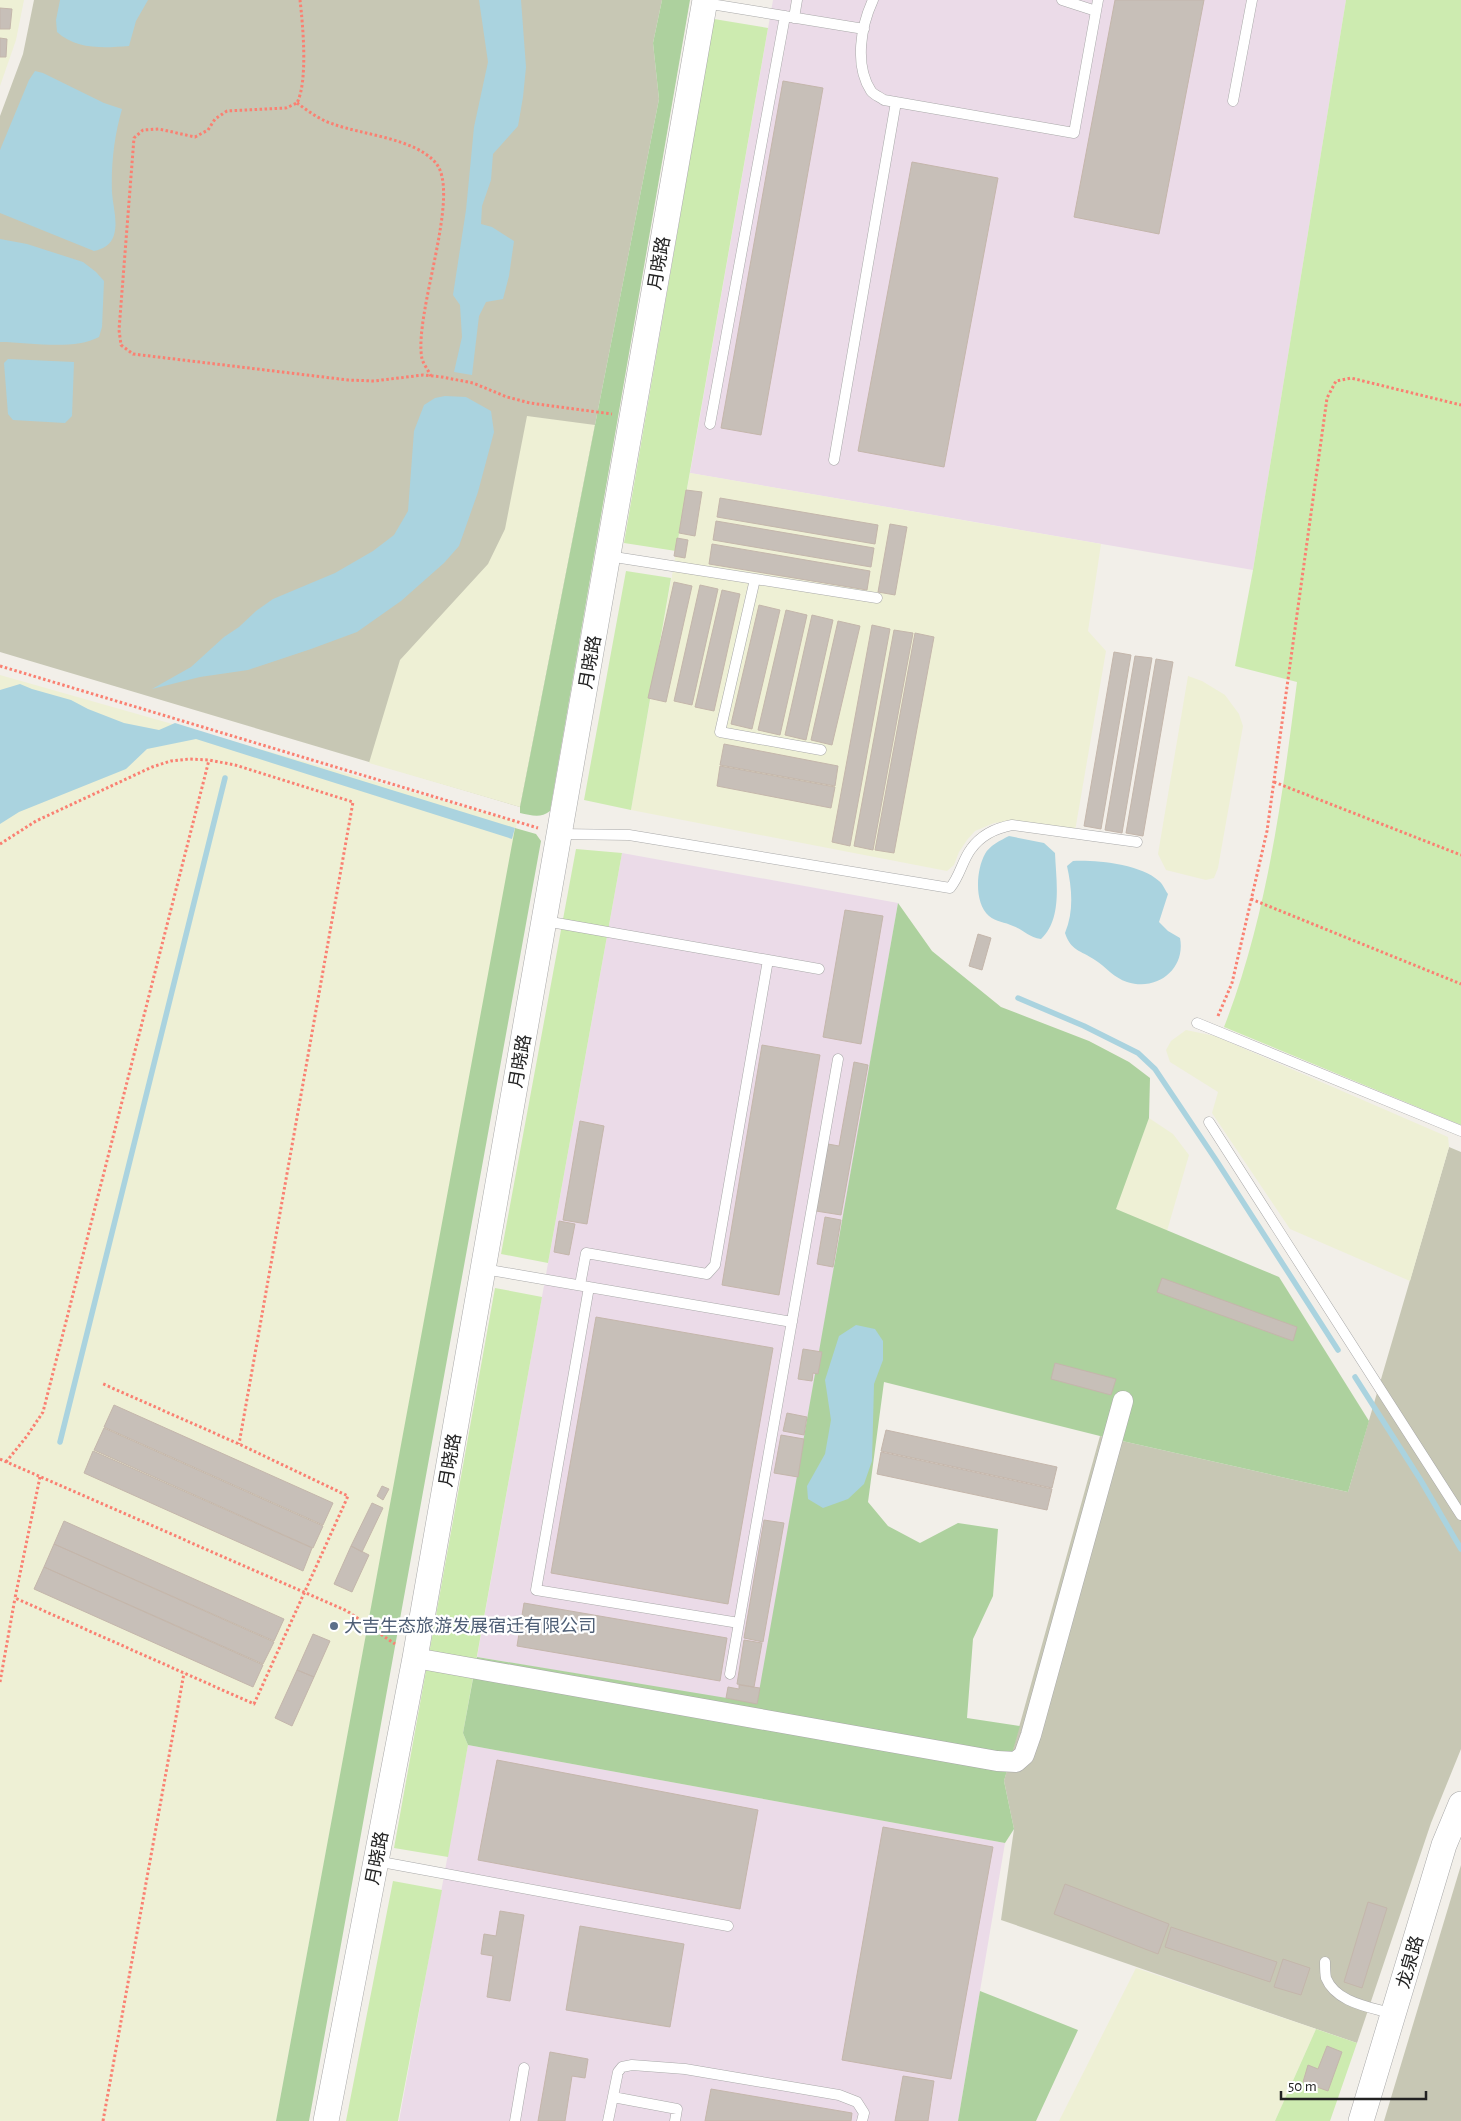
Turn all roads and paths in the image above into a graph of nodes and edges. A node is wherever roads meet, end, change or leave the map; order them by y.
1 (300, 0) edge
2 (797, 0) edge
3 (873, 0) edge
4 (1062, 0) edge
5 (1098, 0) edge
6 (1252, 0) edge
7 (705, 2) edge
8 (1096, 11) junction
9 (789, 17) junction
10 (864, 29) junction
11 (896, 102) junction
12 (1233, 102) dead end
13 (297, 103) junction
14 (431, 376) junction
15 (1461, 405) edge
16 (633, 417) junction
17 (710, 424) dead end
18 (834, 460) dead end
19 (608, 556) junction
20 (755, 579) junction
21 (877, 598) dead end
22 (0, 666) edge
23 (821, 750) dead end
24 (209, 760) junction
25 (1274, 782) junction
26 (560, 834) junction
27 (1137, 842) dead end
28 (0, 844) edge
29 (1461, 855) edge
30 (1251, 899) junction
31 (544, 921) junction
32 (768, 960) junction
33 (819, 969) dead end
34 (1461, 984) edge
35 (1198, 1022) dead end
36 (1212, 1028) junction
37 (838, 1059) dead end
38 (1210, 1122) dead end
39 (1461, 1131) edge
40 (484, 1269) junction
41 (584, 1286) junction
42 (792, 1322) junction
43 (102, 1383) dead end
44 (1123, 1401) dead end
45 (239, 1444) junction
46 (0, 1459) edge
47 (6, 1462) junction
48 (40, 1477) junction
49 (1461, 1515) edge
50 (304, 1592) junction
51 (15, 1598) junction
52 (739, 1623) junction
53 (415, 1658) junction
54 (184, 1673) junction
55 (730, 1674) dead end
56 (0, 1682) edge
57 (1461, 1804) edge
58 (376, 1861) junction
59 (728, 1926) dead end
60 (1325, 1962) dead end
61 (1394, 2015) junction
62 (524, 2068) dead end
63 (613, 2097) junction
64 (103, 2121) edge
65 (326, 2121) edge
66 (515, 2121) edge
67 (608, 2121) edge
68 (675, 2121) edge
69 (862, 2121) edge
70 (1361, 2121) edge

1 - 13 path
2 - 9 lane
3 - 10 lane
4 - 8 lane
5 - 8 lane
6 - 12 lane
7 - 9 lane
7 - 16 street, 月晓路
8 - 11 lane
9 - 10 lane
9 - 17 lane
10 - 11 lane
11 - 18 lane
13 - 14 path
13 - 14 path
14 - 16 path
15 - 25 path
16 - 19 street, 月晓路
19 - 20 lane
19 - 26 street, 月晓路
20 - 21 lane
20 - 23 lane
22 - 26 path
24 - 28 path
24 - 45 path
24 - 47 path
25 - 29 path
25 - 30 path
26 - 27 lane
26 - 31 street, 月晓路
30 - 34 path
30 - 36 path
31 - 32 lane
31 - 40 street, 月晓路
32 - 33 lane
32 - 41 lane
35 - 36 lane
36 - 39 lane
37 - 42 lane
38 - 49 lane
40 - 41 lane
40 - 53 street, 月晓路
41 - 42 lane
41 - 52 lane
42 - 52 lane
43 - 45 path
44 - 53 street
45 - 50 path
46 - 47 path
47 - 48 path
48 - 50 path
48 - 51 path
50 - 53 path
50 - 54 path
51 - 54 path
51 - 56 path
52 - 55 lane
53 - 58 street, 月晓路
54 - 64 path
57 - 61 street, 龙泉路
58 - 59 lane
58 - 65 street, 月晓路
60 - 61 lane
61 - 70 street, 龙泉路
62 - 66 lane
63 - 67 lane
63 - 68 lane
63 - 69 lane

